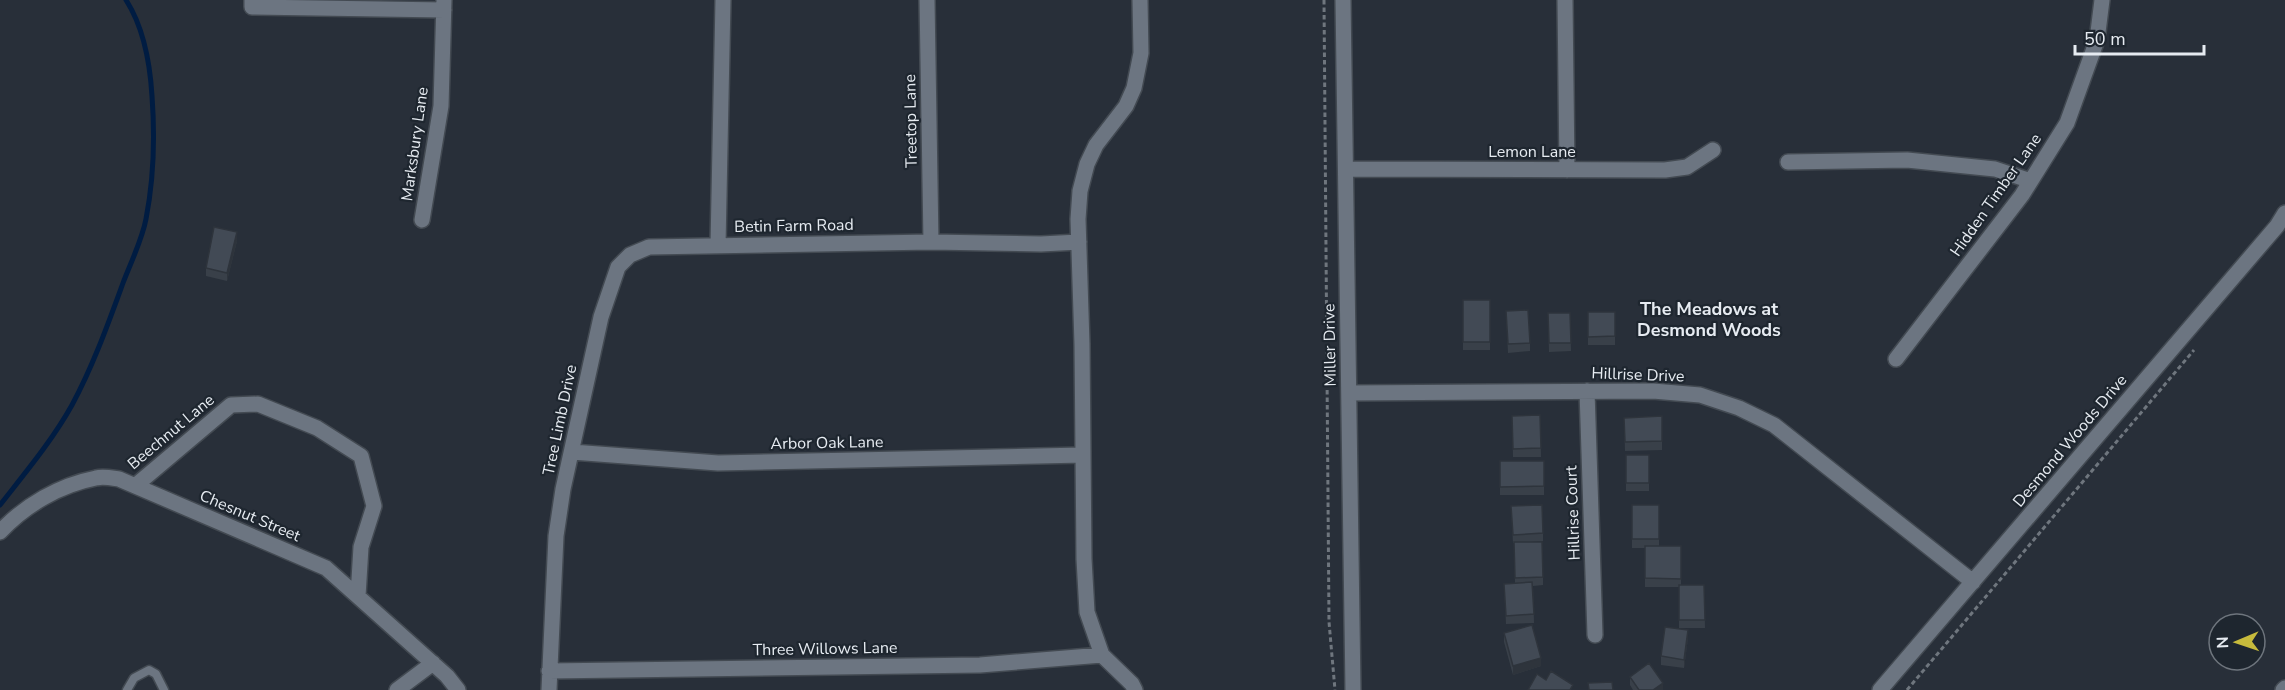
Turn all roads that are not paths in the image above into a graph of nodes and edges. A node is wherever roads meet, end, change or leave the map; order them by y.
1 (723, 0) edge
2 (927, 0) edge
3 (1140, 0) edge
4 (1343, 0) edge
5 (1565, 0) edge
6 (2102, 0) edge
7 (252, 3) edge
8 (444, 5) edge
9 (1713, 150) dead end
10 (1788, 162) dead end
11 (1346, 169) junction
12 (1567, 170) junction
13 (2031, 181) junction
14 (2285, 213) edge
15 (422, 220) dead end
16 (931, 242) junction
17 (1079, 242) junction
18 (718, 245) junction
19 (1896, 360) dead end
20 (1587, 391) junction
21 (1349, 393) junction
22 (572, 452) junction
23 (1083, 455) junction
24 (135, 486) junction
25 (0, 532) edge
26 (1978, 576) junction
27 (357, 596) junction
28 (1595, 634) dead end
29 (1102, 655) junction
30 (432, 663) junction
31 (549, 671) junction
32 (128, 690) edge
33 (164, 690) edge
34 (397, 690) edge
35 (458, 690) edge
36 (549, 690) edge
37 (1135, 690) edge
38 (1353, 690) edge
39 (1880, 690) edge

1 - 18 street, Betin Farm Road
2 - 16 street, Treetop Lane
3 - 17 street
4 - 11 street, Miller Drive
5 - 12 street
6 - 13 street, Hidden Timber Lane
7 - 8 street
8 - 15 street, Marksbury Lane
9 - 12 street, Lemon Lane
10 - 13 street
11 - 12 street, Lemon Lane
11 - 21 street, Miller Drive
13 - 19 street, Hidden Timber Lane
14 - 26 street, Desmond Woods Drive
16 - 17 street, Betin Farm Road
16 - 18 street, Betin Farm Road
17 - 23 street
18 - 22 street, Tree Limb Drive
20 - 21 street, Hillrise Drive
20 - 26 street, Hillrise Drive
20 - 28 street, Hillrise Court
21 - 38 street, Miller Drive
22 - 23 street, Arbor Oak Lane
22 - 31 street, Tree Limb Drive
23 - 29 street
24 - 25 street, Chesnut Street
24 - 27 street, Chesnut Street
24 - 27 street, Beechnut Lane
26 - 39 street, Desmond Woods Drive
27 - 30 street, Chesnut Street
29 - 31 street, Three Willows Lane
29 - 37 street
30 - 34 street
30 - 35 street, Chesnut Street
31 - 36 street, Tree Limb Drive
32 - 33 lane

